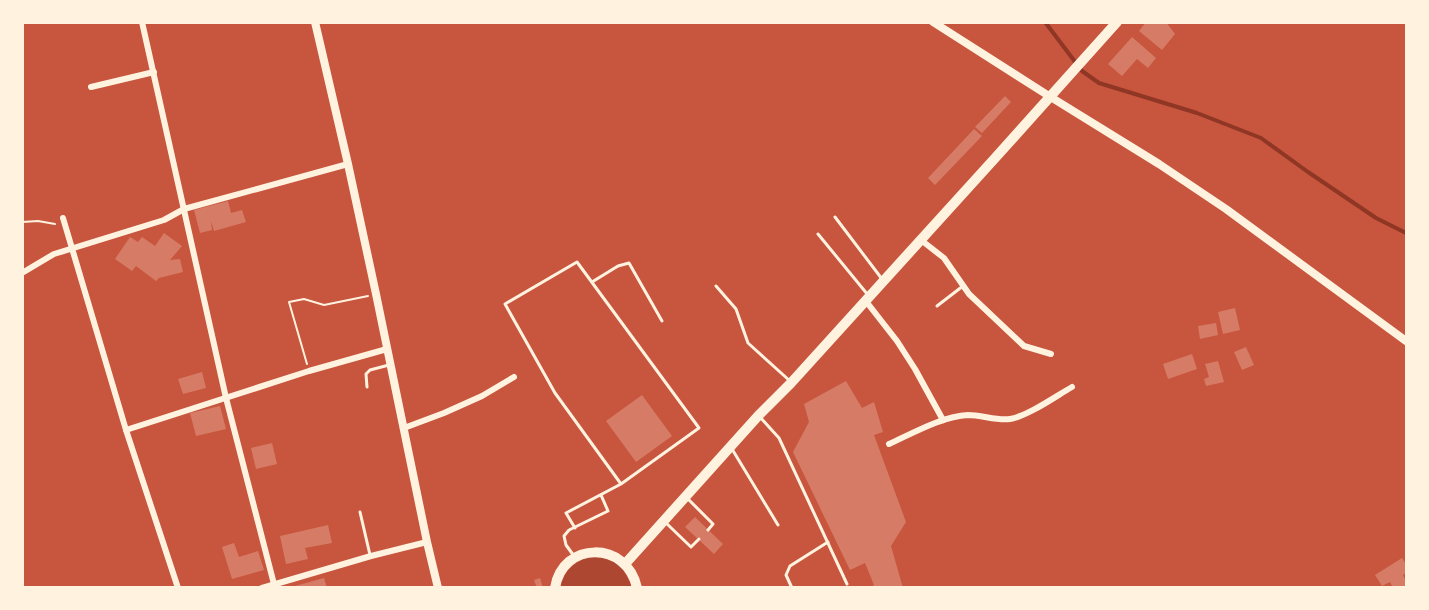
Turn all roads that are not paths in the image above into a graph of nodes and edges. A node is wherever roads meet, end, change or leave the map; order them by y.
1 (142, 22) edge
2 (315, 22) edge
3 (933, 22) edge
4 (1117, 22) edge
5 (154, 72) junction
6 (91, 87) dead end
7 (1049, 96) junction
8 (348, 165) junction
9 (184, 209) junction
10 (835, 217) dead end
11 (63, 218) dead end
12 (818, 234) dead end
13 (921, 240) junction
14 (70, 248) junction
15 (22, 273) edge
16 (883, 280) junction
17 (592, 282) junction
18 (716, 286) dead end
19 (963, 286) junction
20 (867, 298) junction
21 (937, 306) dead end
22 (662, 321) dead end
23 (1407, 341) edge
24 (387, 349) junction
25 (1051, 354) dead end
26 (391, 365) junction
27 (514, 377) dead end
28 (791, 383) junction
29 (367, 387) dead end
30 (1072, 387) dead end
31 (226, 398) junction
32 (759, 416) junction
33 (943, 420) junction
34 (404, 428) junction
35 (126, 430) junction
36 (889, 444) dead end
37 (731, 447) junction
38 (621, 484) junction
39 (601, 495) junction
40 (686, 497) junction
41 (360, 512) dead end
42 (664, 521) junction
43 (778, 525) dead end
44 (575, 528) junction
45 (708, 530) dead end
46 (699, 539) dead end
47 (427, 542) junction
48 (828, 542) junction
49 (371, 556) junction
50 (575, 558) junction
51 (625, 564) junction
52 (847, 584) dead end
53 (274, 586) edge
54 (178, 588) edge
55 (262, 588) edge
56 (438, 588) edge
57 (555, 588) edge
58 (637, 588) edge
59 (792, 588) edge

1 - 5 street
2 - 8 street
3 - 7 main road
4 - 7 highway
5 - 6 street
5 - 9 street
7 - 13 highway
7 - 23 main road
8 - 9 street
8 - 24 street
9 - 14 street
9 - 31 street
10 - 16 lane
11 - 14 street
12 - 20 lane
13 - 16 highway
13 - 19 street
14 - 15 street
14 - 35 street
16 - 20 highway
17 - 22 lane
17 - 38 lane
17 - 38 lane
18 - 28 lane
19 - 21 lane
19 - 25 street
20 - 28 highway
20 - 33 street
24 - 26 street
24 - 31 street
26 - 29 lane
26 - 34 street
27 - 34 street
28 - 32 highway
30 - 33 street
31 - 35 street
31 - 53 street
32 - 37 highway
32 - 48 lane
33 - 36 street
34 - 47 street
35 - 54 street
37 - 40 highway
37 - 43 lane
38 - 39 lane
39 - 44 lane
39 - 44 lane
40 - 42 highway
40 - 45 lane
41 - 49 lane
42 - 46 lane
42 - 51 highway
44 - 50 lane
47 - 49 street
47 - 56 street
48 - 52 lane
48 - 59 lane
49 - 53 street
50 - 51 highway
50 - 57 highway
51 - 58 highway
53 - 55 street

